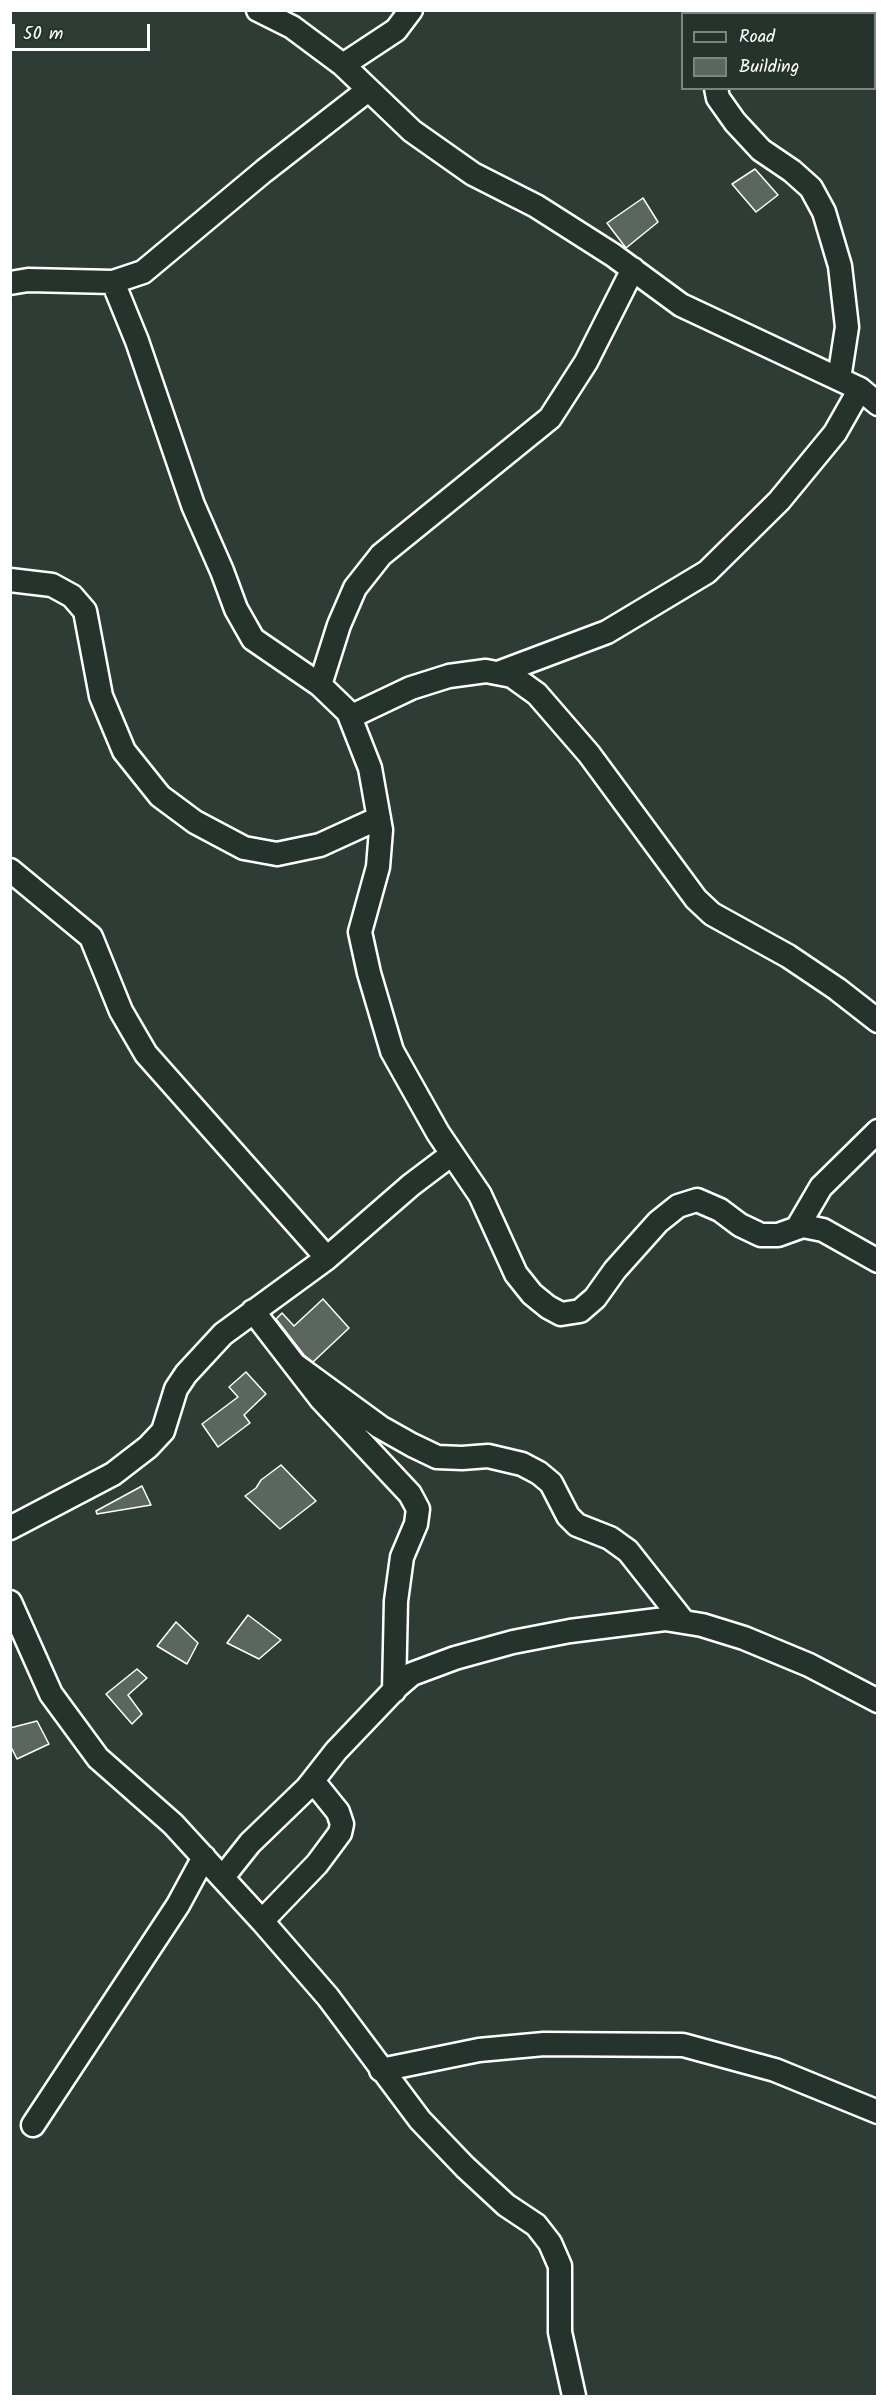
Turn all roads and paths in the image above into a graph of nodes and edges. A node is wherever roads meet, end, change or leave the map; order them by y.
1 (258, 10) edge
2 (411, 10) edge
3 (343, 65) junction
4 (368, 90) junction
5 (716, 90) edge
6 (633, 269) junction
7 (113, 282) junction
8 (10, 283) edge
9 (839, 379) junction
10 (860, 389) junction
11 (878, 404) edge
12 (10, 580) edge
13 (498, 673) junction
14 (321, 685) junction
15 (350, 717) junction
16 (379, 818) junction
17 (10, 870) edge
18 (878, 1021) edge
19 (878, 1131) edge
20 (452, 1154) junction
21 (797, 1228) junction
22 (327, 1258) junction
23 (878, 1261) edge
24 (253, 1311) junction
25 (295, 1365) junction
26 (10, 1528) edge
27 (10, 1602) edge
28 (684, 1622) junction
29 (394, 1691) junction
30 (878, 1701) edge
31 (313, 1781) junction
32 (204, 1857) junction
33 (223, 1877) junction
34 (262, 1921) junction
35 (381, 2070) junction
36 (878, 2112) edge
37 (33, 2125) dead end
38 (574, 2397) edge

1 - 3 street
2 - 3 street
3 - 4 street
4 - 6 street
4 - 7 street
5 - 9 street
6 - 9 street
6 - 14 street
7 - 8 street
7 - 14 street
9 - 10 street
10 - 11 street
10 - 13 street
12 - 16 street
13 - 15 street
13 - 18 street
14 - 15 street
15 - 16 street
16 - 20 street
17 - 22 street
19 - 21 street
20 - 21 street
20 - 22 street
21 - 23 street
22 - 24 street
24 - 25 street
24 - 26 street
25 - 28 street
25 - 29 street
27 - 32 street
28 - 29 street
28 - 30 street
29 - 31 street
31 - 33 street
31 - 34 street
32 - 33 street
32 - 37 street
33 - 34 street
34 - 35 street
35 - 36 street
35 - 38 street

